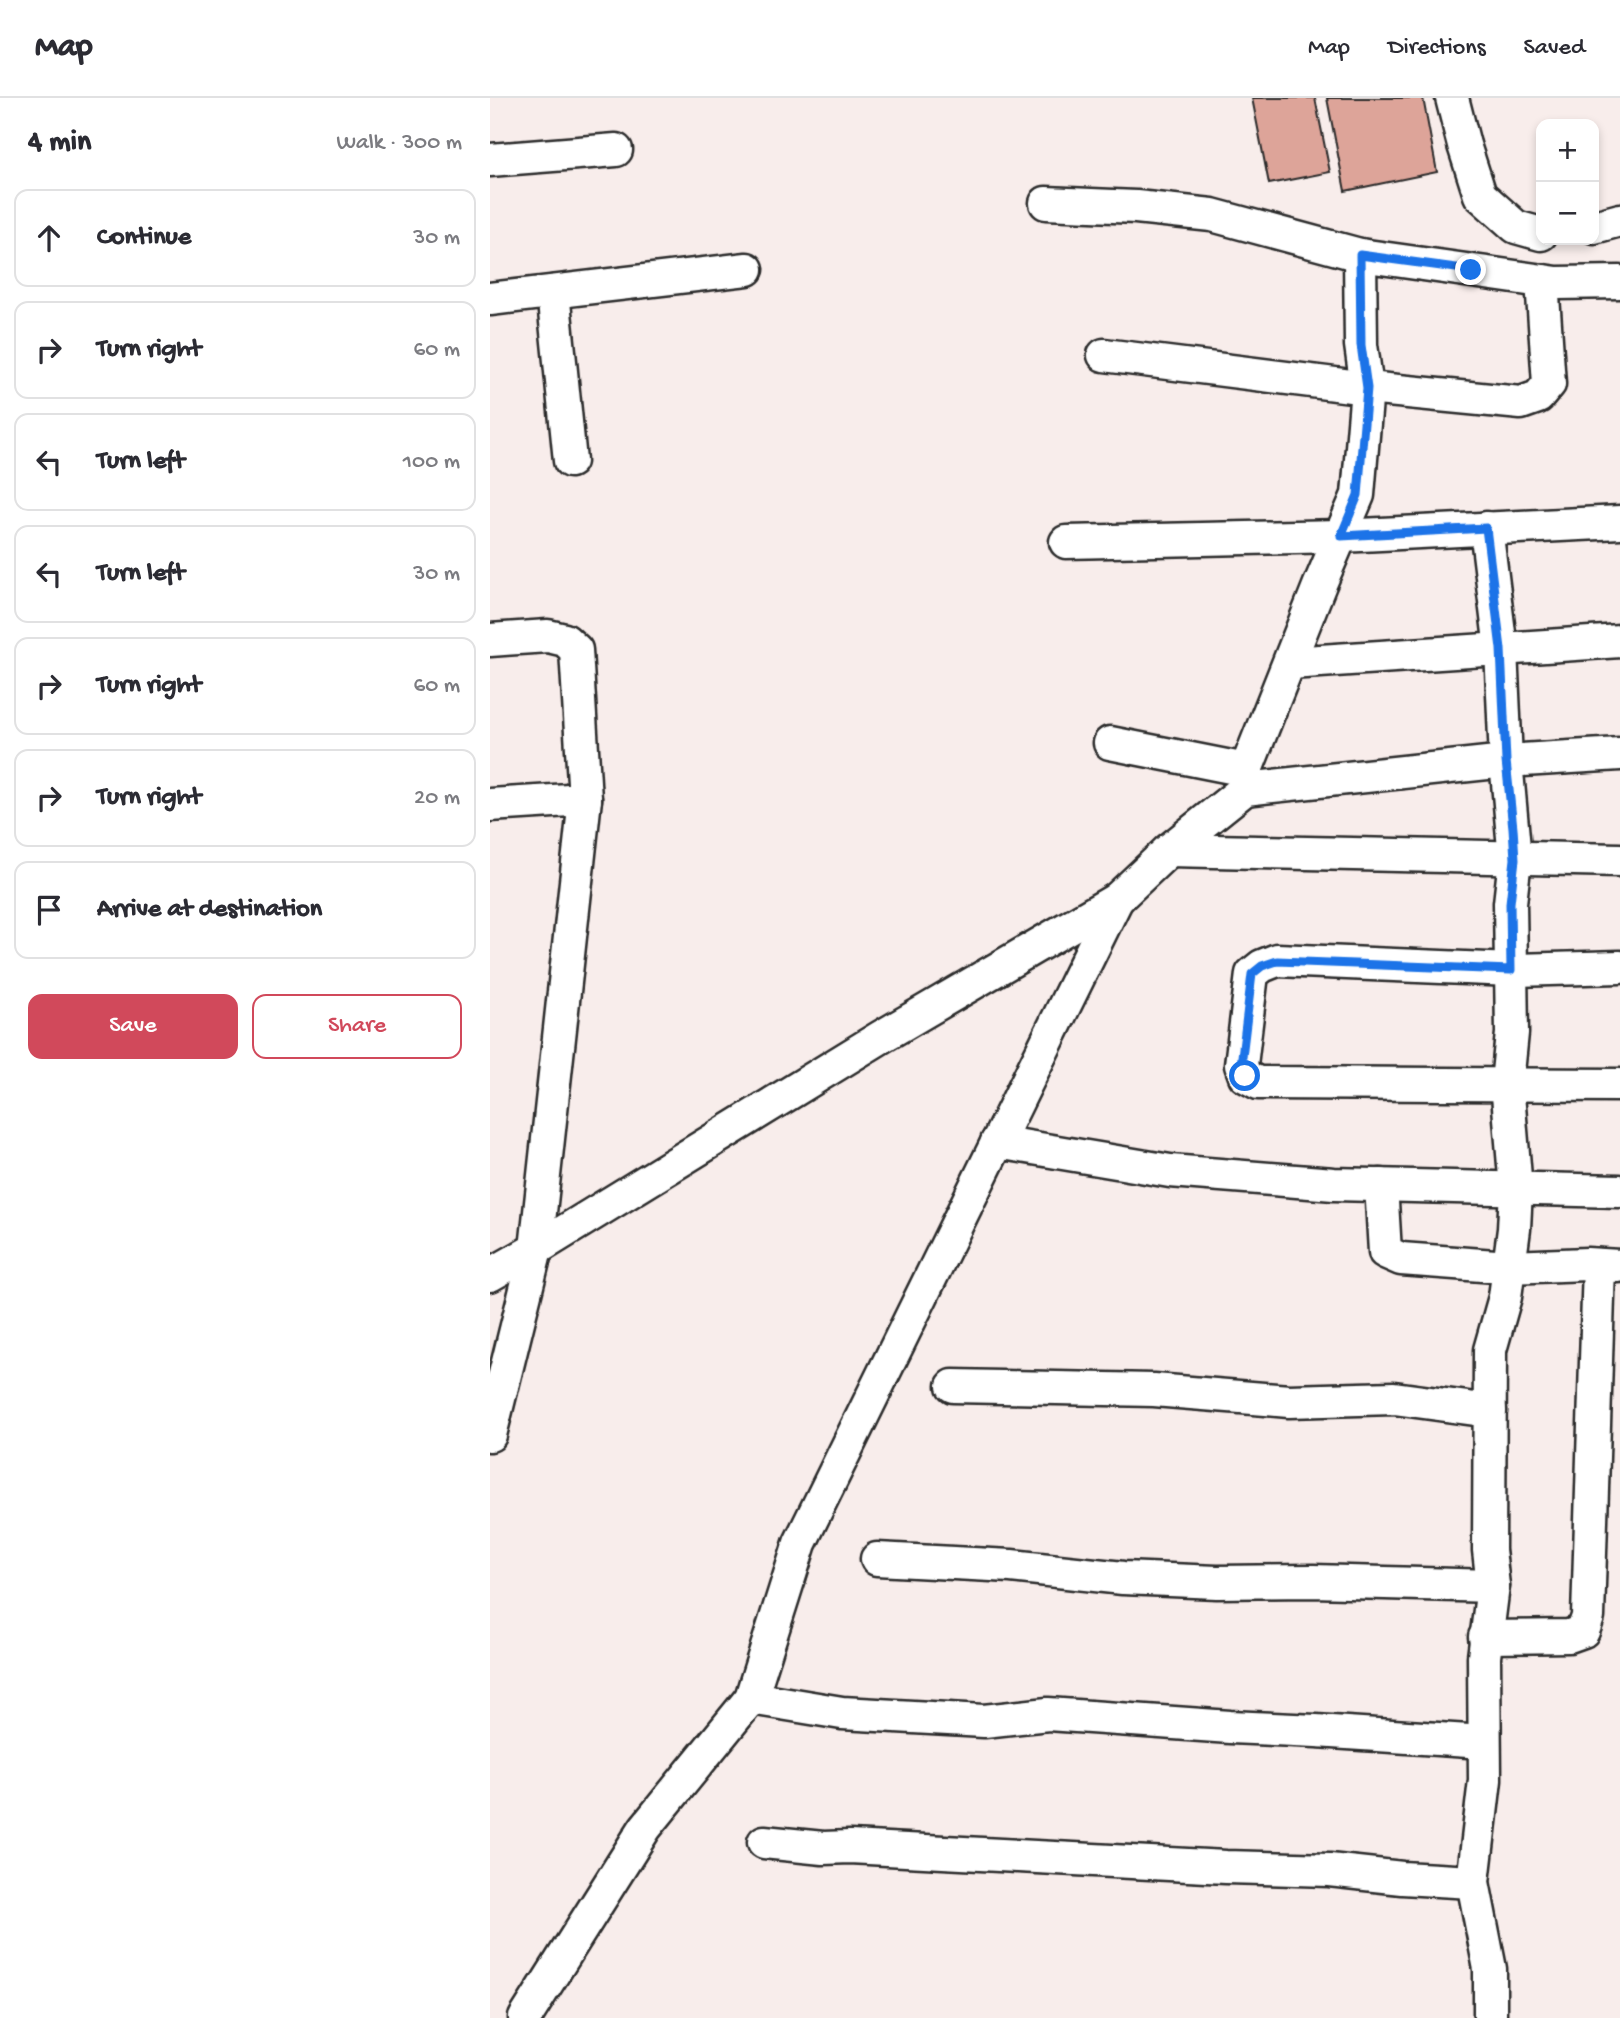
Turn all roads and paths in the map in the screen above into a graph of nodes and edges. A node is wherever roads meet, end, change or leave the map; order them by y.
1 (1452, 98) edge
2 (615, 150) dead end
3 (490, 160) edge
4 (1046, 203) dead end
5 (1620, 220) edge
6 (1599, 226) edge
7 (1536, 233) edge
8 (1360, 255) junction
9 (747, 269) dead end
10 (1542, 281) junction
11 (1620, 282) edge
12 (553, 292) junction
13 (490, 299) edge
14 (1104, 355) dead end
15 (1367, 388) junction
16 (570, 461) dead end
17 (1620, 522) edge
18 (1486, 528) junction
19 (1341, 536) junction
20 (1066, 541) dead end
21 (490, 640) edge
22 (1620, 641) edge
23 (1501, 649) junction
24 (1290, 663) junction
25 (1110, 743) dead end
26 (1620, 754) edge
27 (1506, 761) junction
28 (1246, 780) junction
29 (585, 799) junction
30 (490, 805) edge
31 (1169, 850) junction
32 (1515, 859) junction
33 (1620, 860) edge
34 (1117, 899) junction
35 (1620, 967) edge
36 (1511, 970) junction
37 (1507, 1083) junction
38 (1620, 1085) edge
39 (997, 1142) junction
40 (1381, 1185) junction
41 (1516, 1189) junction
42 (1620, 1191) edge
43 (536, 1249) junction
44 (1610, 1266) edge
45 (1509, 1267) junction
46 (490, 1275) edge
47 (953, 1386) dead end
48 (1490, 1411) junction
49 (490, 1435) edge
50 (877, 1559) dead end
51 (1493, 1586) junction
52 (1485, 1637) junction
53 (751, 1698) junction
54 (1484, 1742) junction
55 (764, 1842) dead end
56 (1473, 1882) junction
57 (524, 2018) edge
58 (1490, 2018) edge

1 - 7 street
2 - 3 street
4 - 8 street
5 - 6 street
8 - 10 street
8 - 15 street
9 - 12 street
10 - 11 street
10 - 15 street
12 - 13 street
12 - 16 street
14 - 15 street
15 - 19 street
17 - 18 street
18 - 19 street
18 - 23 street
19 - 20 street
19 - 24 street
21 - 29 street
22 - 23 street
23 - 24 street
23 - 27 street
24 - 28 street
25 - 28 street
26 - 27 street
27 - 28 street
27 - 32 street
28 - 31 street
29 - 30 street
29 - 43 street
31 - 32 street
31 - 34 street
32 - 33 street
32 - 36 street
34 - 39 street
34 - 43 street
35 - 36 street
36 - 37 street
36 - 37 street
37 - 38 street
37 - 41 street
39 - 40 street
39 - 53 street
40 - 41 street
40 - 45 street
41 - 42 street
41 - 45 street
43 - 46 street
43 - 49 street
44 - 45 street
44 - 52 street
45 - 48 street
47 - 48 street
48 - 51 street
50 - 51 street
51 - 52 street
52 - 54 street
53 - 54 street
53 - 57 street
54 - 56 street
55 - 56 street
56 - 58 street

